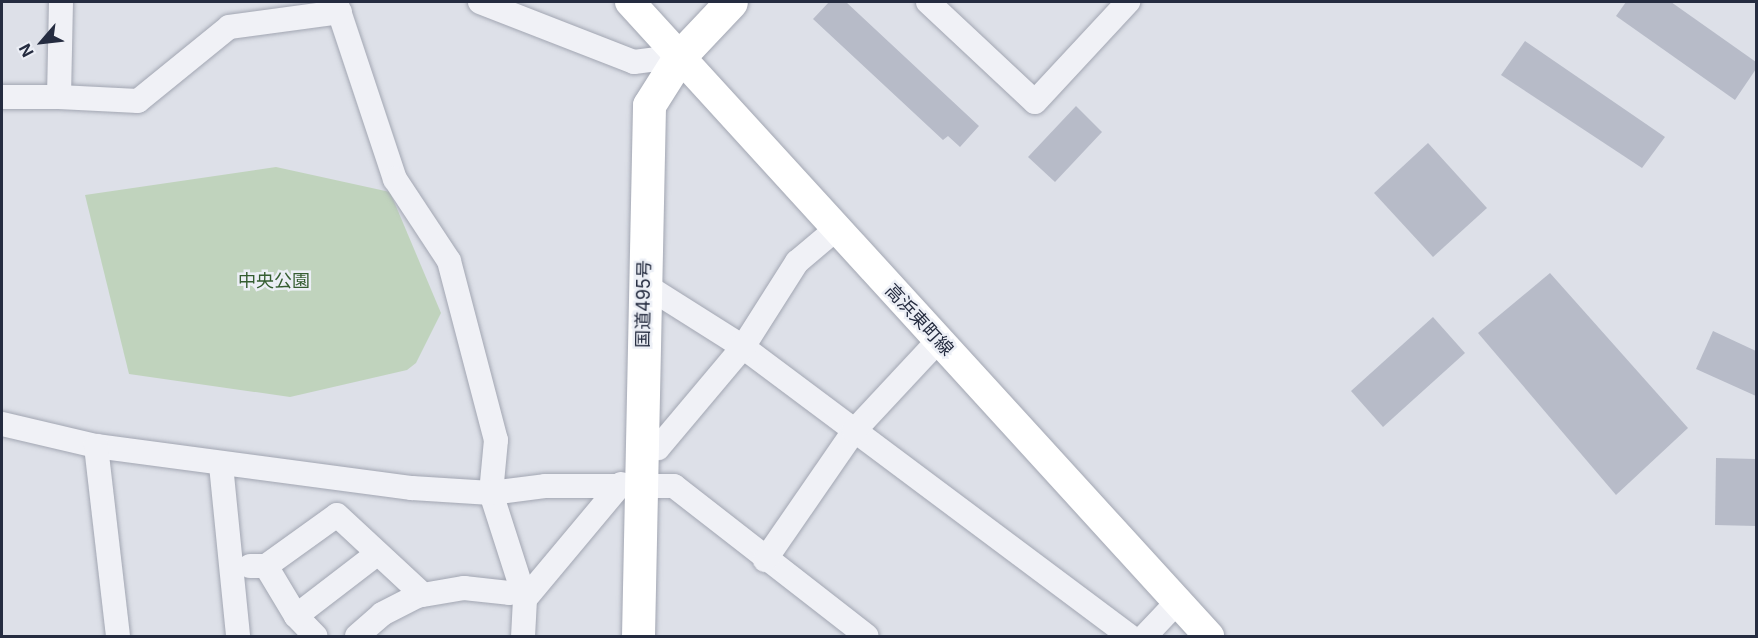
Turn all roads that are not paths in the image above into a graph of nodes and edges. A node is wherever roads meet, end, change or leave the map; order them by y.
1 (61, 2) edge
2 (480, 2) edge
3 (630, 2) edge
4 (731, 2) edge
5 (928, 2) edge
6 (1128, 2) edge
7 (338, 7) edge
8 (680, 56) junction
9 (2, 97) edge
10 (59, 97) junction
11 (836, 229) junction
12 (645, 285) junction
13 (938, 341) junction
14 (743, 347) junction
15 (2, 424) edge
16 (854, 431) junction
17 (641, 446) junction
18 (96, 447) junction
19 (221, 465) junction
20 (631, 484) junction
21 (491, 493) junction
22 (378, 553) junction
23 (765, 560) junction
24 (267, 566) junction
25 (233, 567) junction
26 (524, 594) junction
27 (423, 595) junction
28 (1179, 600) junction
29 (296, 616) junction
30 (118, 636) edge
31 (238, 636) edge
32 (315, 636) edge
33 (357, 636) edge
34 (523, 636) edge
35 (638, 636) edge
36 (867, 636) edge
37 (1129, 636) edge
38 (1145, 636) edge
39 (1209, 636) edge

1 - 10 street
2 - 8 street
3 - 8 main road, 高浜東町線
4 - 8 highway, 国道495号
5 - 6 street
7 - 10 street
7 - 21 street
8 - 11 main road, 高浜東町線
8 - 12 highway, 国道495号
9 - 10 street
11 - 13 main road, 高浜東町線
11 - 14 street
12 - 14 street
12 - 17 highway, 国道495号
13 - 16 street
13 - 28 main road, 高浜東町線
14 - 16 street
14 - 17 street
15 - 18 street
16 - 23 street
16 - 37 street
17 - 20 highway, 国道495号
18 - 19 street
18 - 30 street
19 - 21 street
19 - 25 street
20 - 21 street
20 - 23 street
20 - 26 street
20 - 35 highway, 国道495号
21 - 26 street
22 - 24 street
22 - 27 street
22 - 29 street
23 - 36 street
24 - 25 street
24 - 29 street
25 - 31 street
26 - 27 street
26 - 34 street
27 - 33 street
28 - 38 street
28 - 39 main road, 高浜東町線
29 - 32 street

